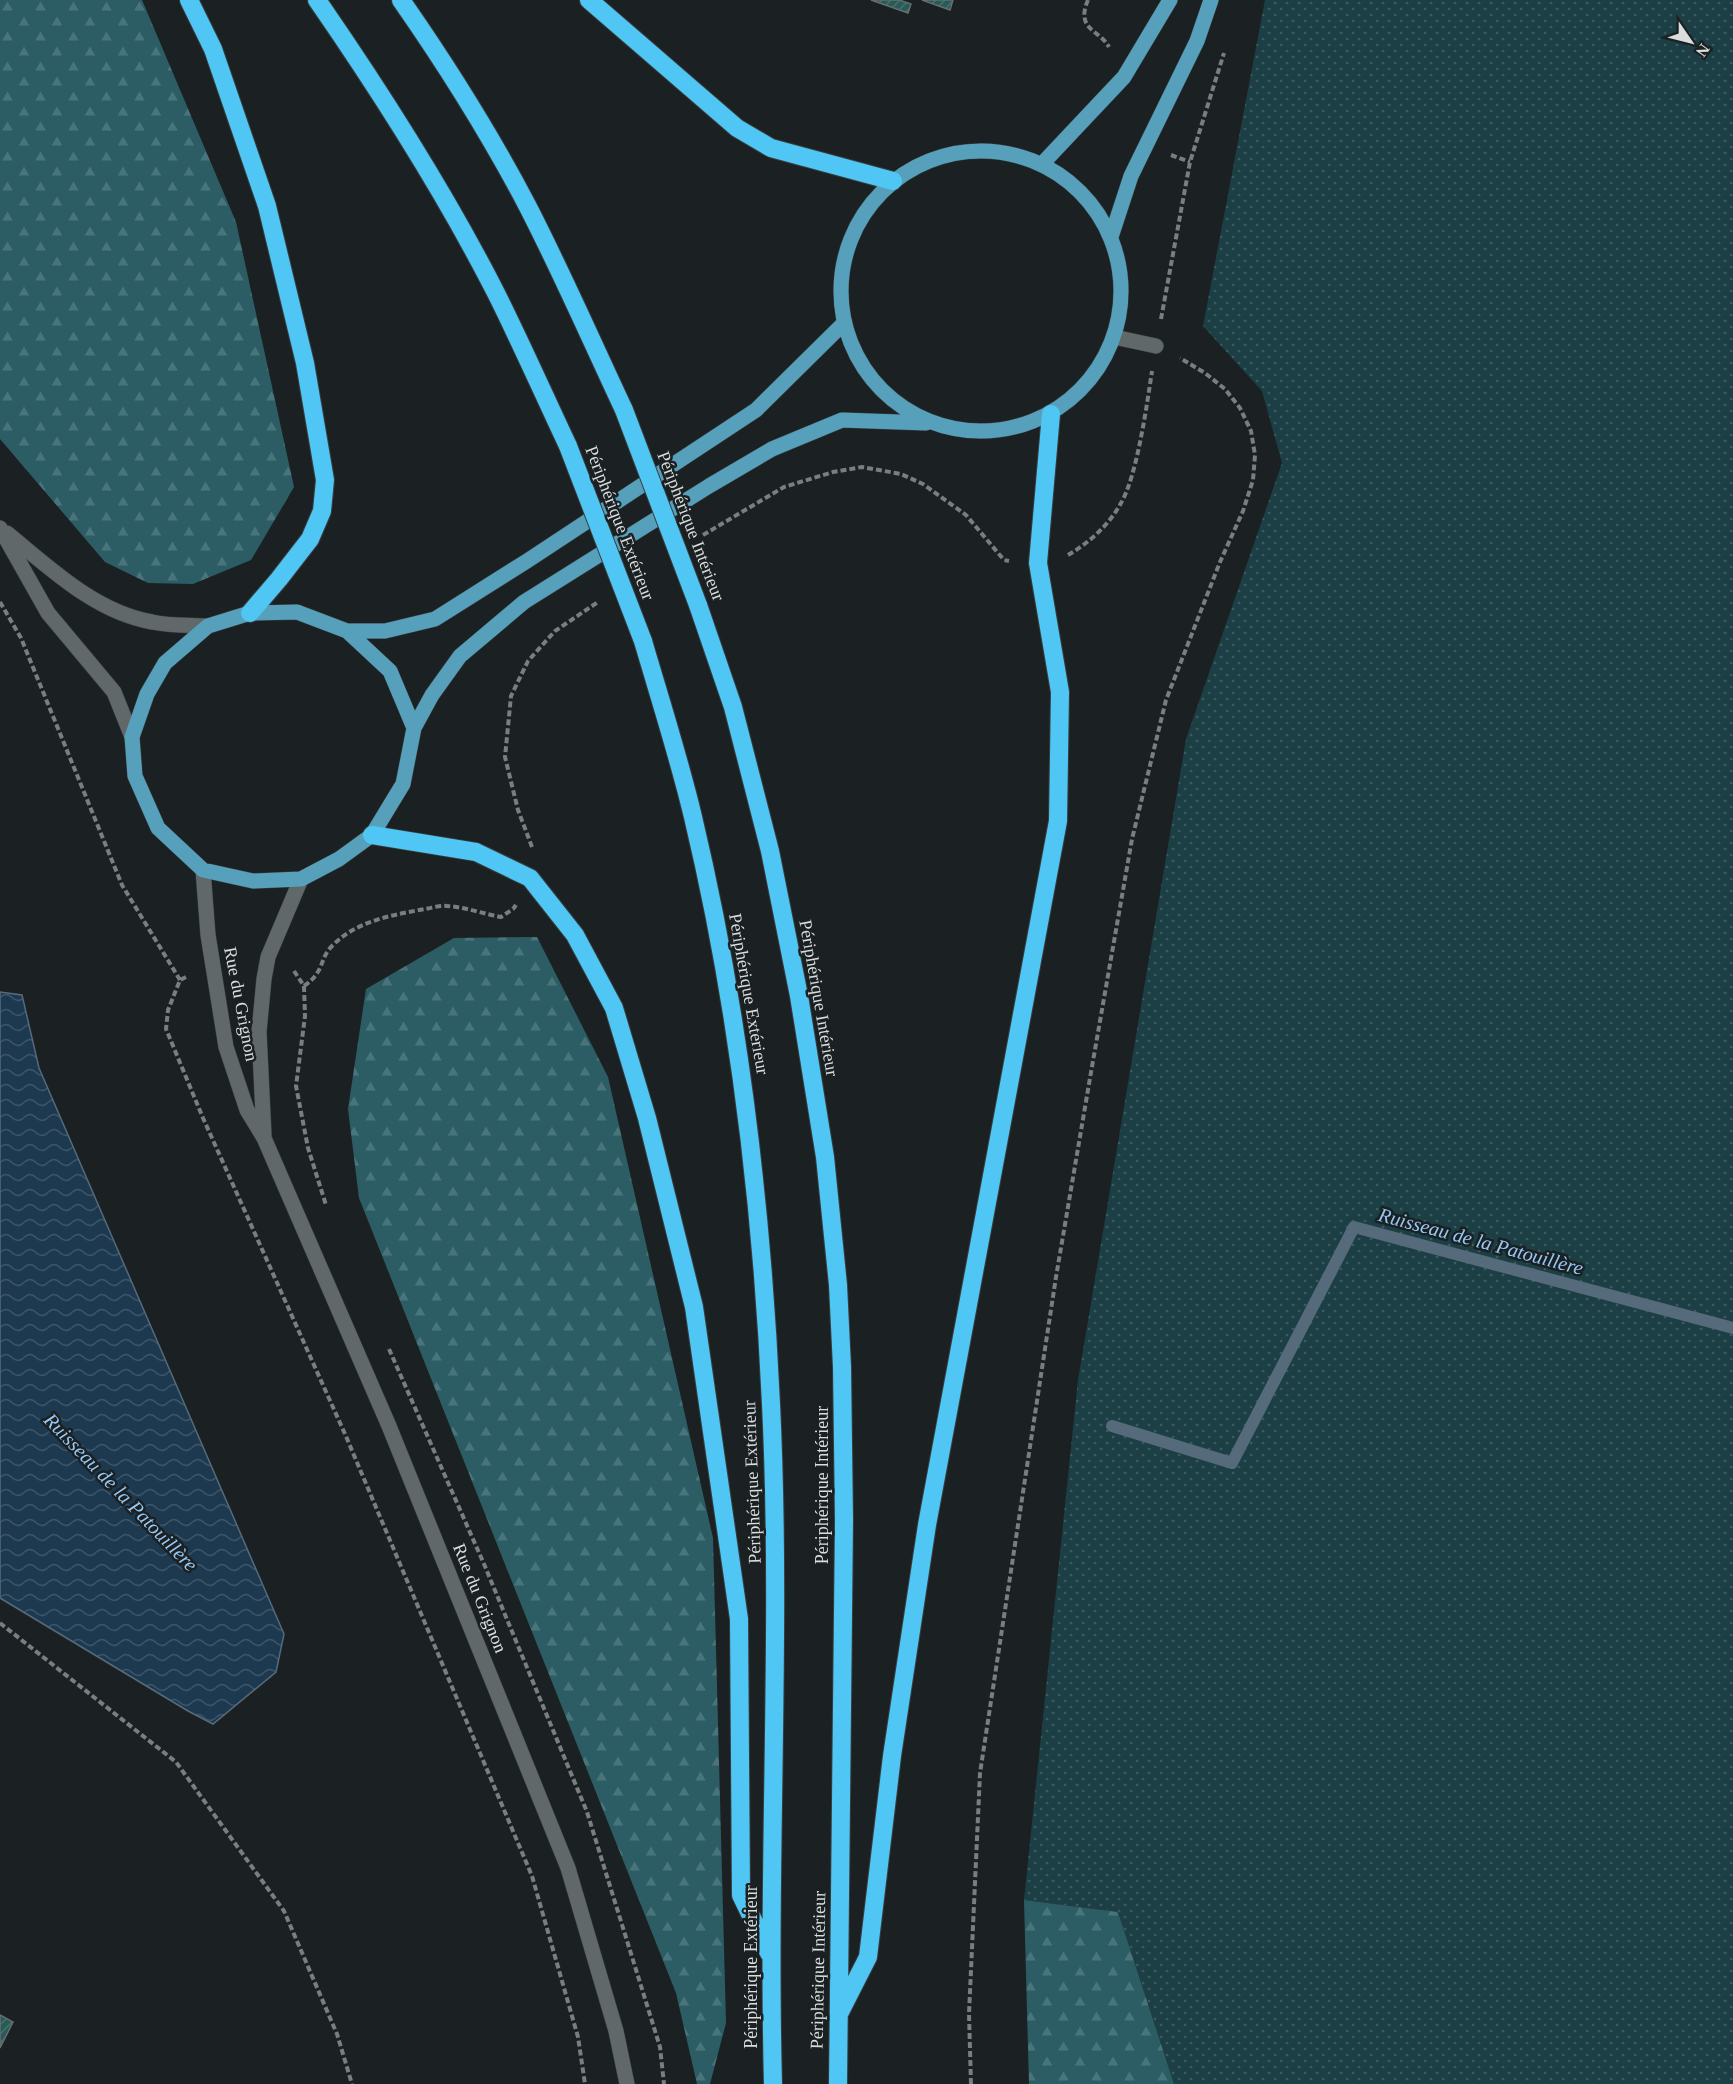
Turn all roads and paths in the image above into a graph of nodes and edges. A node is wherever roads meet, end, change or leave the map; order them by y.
1 (189, 0) edge
2 (317, 0) edge
3 (402, 0) edge
4 (589, 0) edge
5 (1170, 0) edge
6 (1211, 0) edge
7 (1227, 45) dead end
8 (1042, 164) junction
9 (893, 182) junction
10 (1111, 237) junction
11 (844, 323) junction
12 (1114, 338) junction
13 (1156, 346) junction
14 (1051, 414) junction
15 (929, 423) junction
16 (0, 528) edge
17 (1038, 563) junction
18 (0, 603) edge
19 (250, 613) junction
20 (207, 626) junction
21 (347, 631) junction
22 (414, 728) junction
23 (132, 737) junction
24 (372, 836) junction
25 (203, 870) junction
26 (301, 879) junction
27 (304, 986) dead end
28 (264, 1138) junction
29 (329, 1213) dead end
30 (385, 1340) dead end
31 (0, 1623) edge
32 (771, 1957) junction
33 (839, 2014) junction
34 (352, 2084) edge
35 (585, 2084) edge
36 (627, 2084) edge
37 (664, 2084) edge
38 (773, 2084) edge
39 (838, 2084) edge
40 (971, 2084) edge

1 - 19 highway
2 - 32 highway, Périphérique Extérieur, bridge
3 - 33 highway, Périphérique Intérieur, bridge
4 - 9 highway
5 - 8 main road
6 - 10 main road
7 - 13 path
8 - 9 main road
8 - 10 main road
9 - 11 main road
10 - 12 main road
11 - 15 main road
11 - 21 main road
12 - 13 street
12 - 14 main road
13 - 17 path
13 - 40 path
14 - 15 main road
14 - 17 highway
15 - 22 main road
16 - 20 street
16 - 23 street
17 - 33 highway
18 - 35 path
19 - 20 main road
19 - 21 main road
20 - 23 main road
21 - 22 main road
22 - 24 main road
23 - 25 main road
24 - 26 main road
24 - 32 highway
25 - 26 main road
25 - 28 street, Rue du Grignon
26 - 28 street, Rue du Grignon
27 - 29 path
28 - 36 street, Rue du Grignon
30 - 37 path
31 - 34 path
32 - 38 highway, Périphérique Extérieur
33 - 39 highway, Périphérique Intérieur

